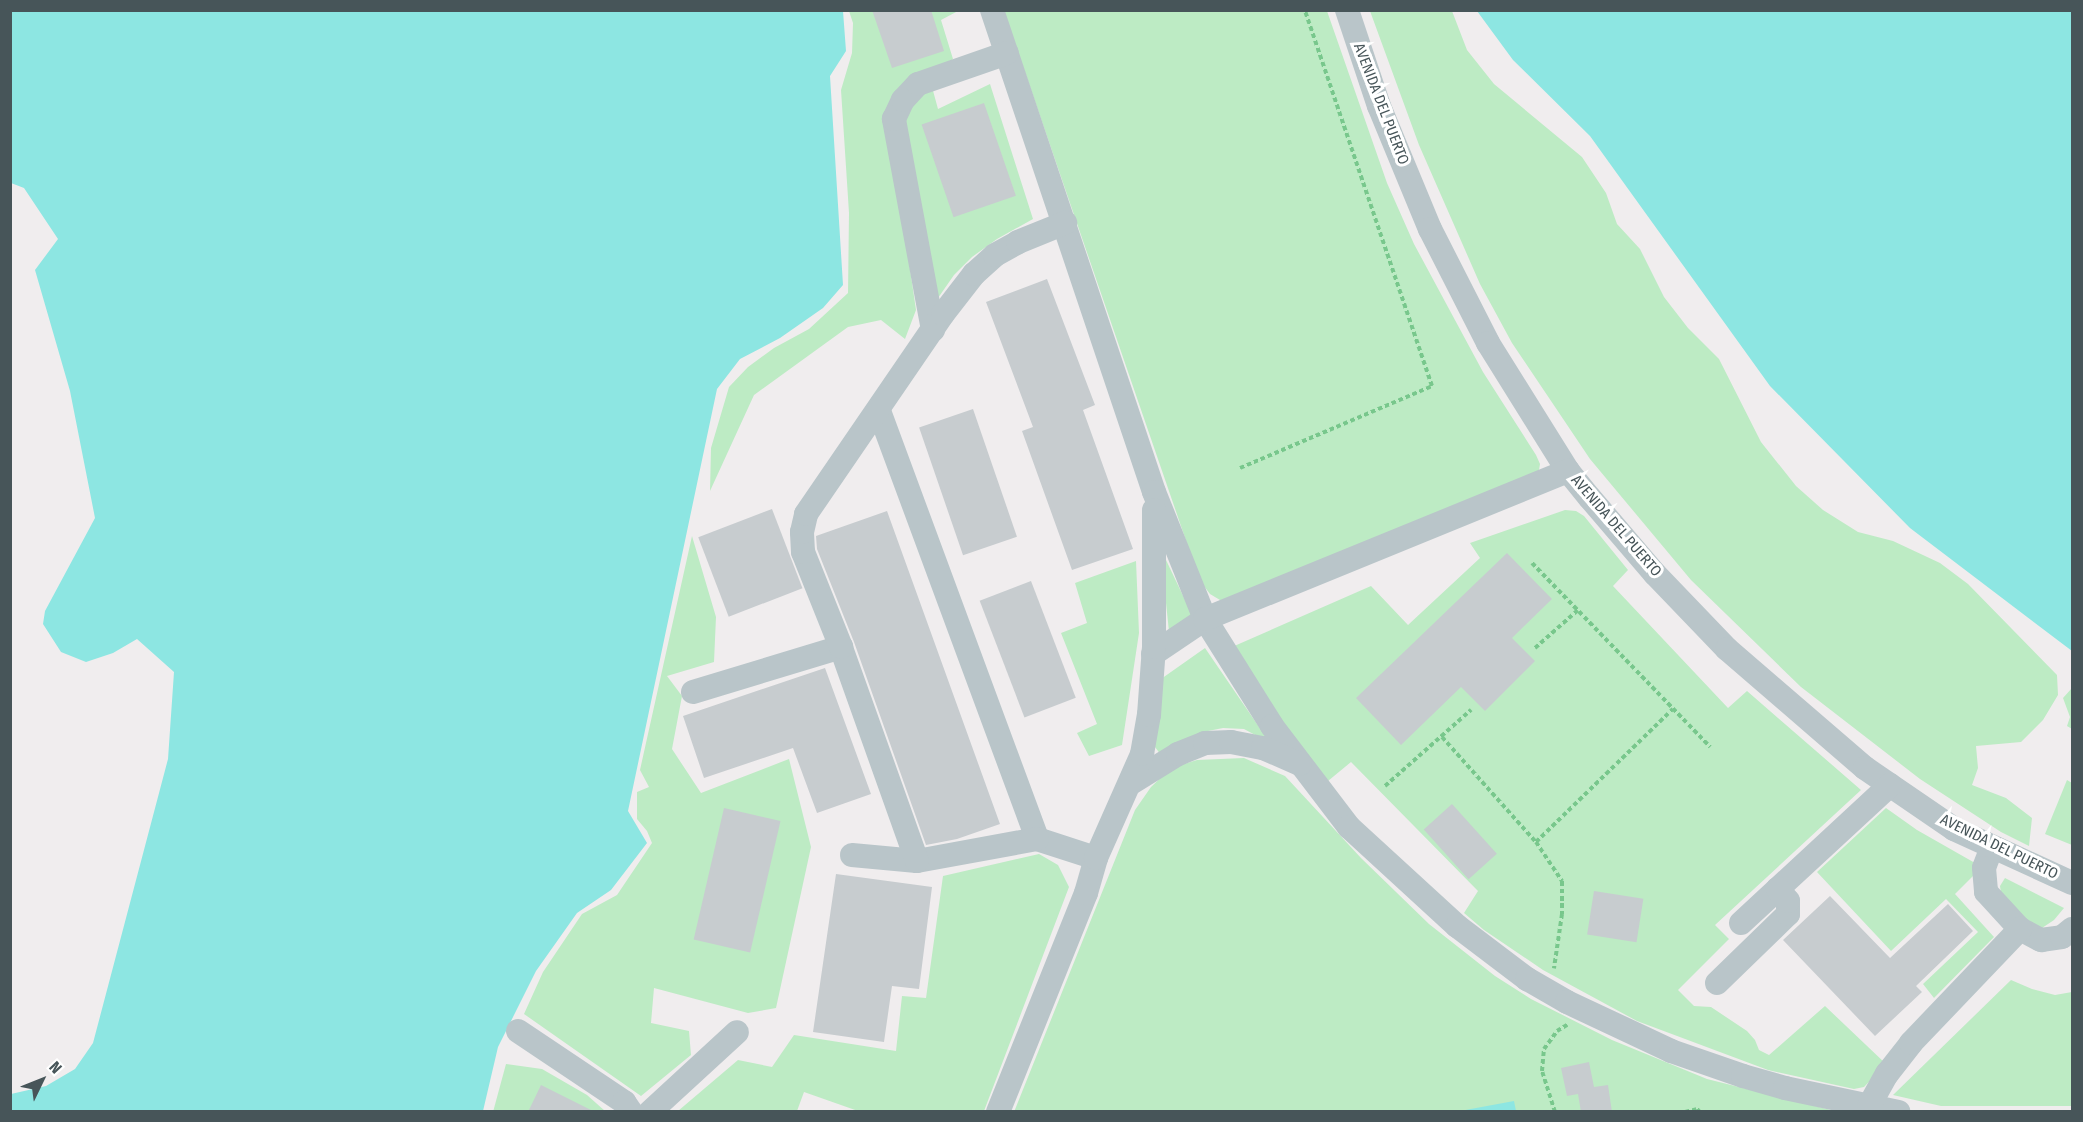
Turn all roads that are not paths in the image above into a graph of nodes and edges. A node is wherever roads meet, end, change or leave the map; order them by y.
1 (992, 10) edge
2 (1347, 10) edge
3 (1007, 54) junction
4 (1065, 223) junction
5 (933, 330) junction
6 (879, 411) junction
7 (1568, 471) junction
8 (1154, 492) junction
9 (1205, 619) junction
10 (841, 647) junction
11 (1153, 654) junction
12 (693, 692) dead end
13 (1300, 764) junction
14 (1131, 783) junction
15 (1890, 785) junction
16 (1037, 839) junction
17 (1992, 848) junction
18 (852, 855) dead end
19 (1096, 858) junction
20 (917, 861) junction
21 (2073, 883) edge
22 (1778, 889) junction
23 (1741, 923) dead end
24 (2073, 928) edge
25 (2020, 930) junction
26 (1716, 982) dead end
27 (518, 1032) dead end
28 (737, 1032) dead end
29 (1801, 1101) edge
30 (1869, 1106) junction
31 (631, 1112) edge
32 (650, 1112) edge
33 (998, 1112) edge
34 (1899, 1112) edge

1 - 3 street
2 - 7 street, AVENIDA DEL PUERTO
3 - 4 street
3 - 5 street
4 - 5 street
4 - 8 street
5 - 6 street
6 - 10 street
6 - 16 street
7 - 9 street
7 - 15 street, AVENIDA DEL PUERTO
8 - 9 street
8 - 11 street
9 - 11 street
9 - 13 street
10 - 12 street
10 - 20 street
11 - 14 street
13 - 14 street
13 - 29 street
14 - 19 street
15 - 17 street, AVENIDA DEL PUERTO
15 - 22 street
16 - 19 street
16 - 20 street
17 - 21 street, AVENIDA DEL PUERTO
17 - 25 street
18 - 20 street
19 - 33 street
22 - 23 street
22 - 26 street
24 - 25 street
25 - 30 street
27 - 31 street
28 - 32 street
29 - 30 street
30 - 34 street

